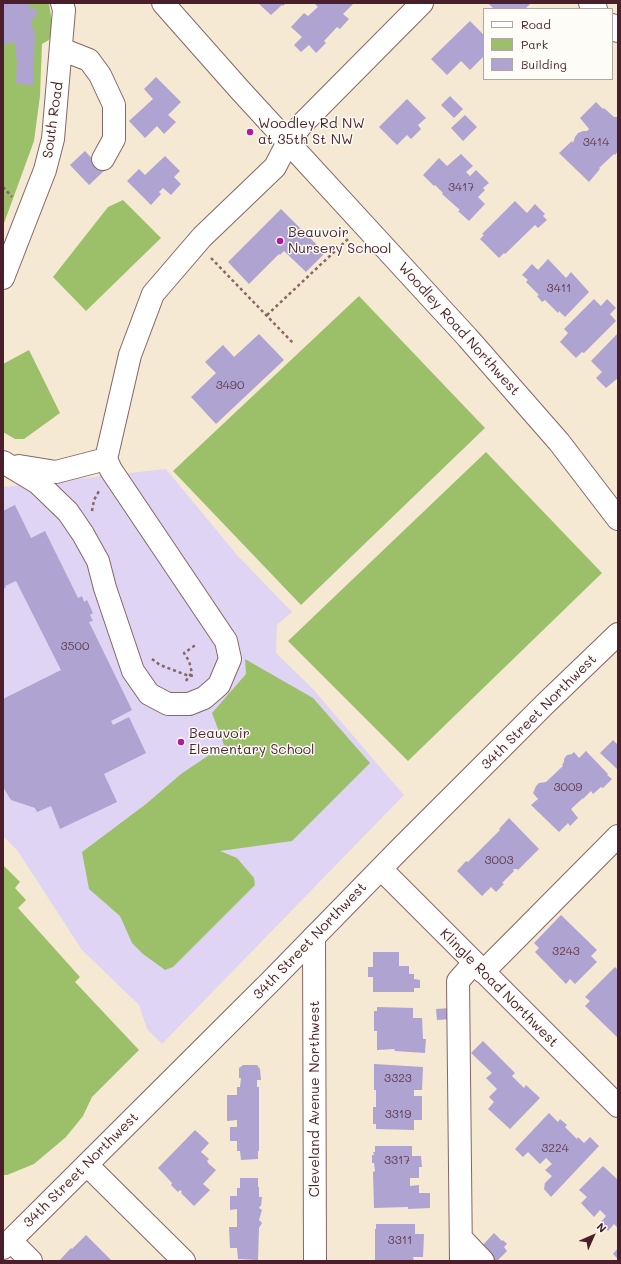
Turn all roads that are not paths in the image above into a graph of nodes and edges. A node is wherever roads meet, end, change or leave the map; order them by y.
1 (62, 3) edge
2 (163, 3) edge
3 (422, 3) edge
4 (61, 49) junction
5 (288, 142) junction
6 (103, 159) dead end
7 (3, 278) edge
8 (106, 459) junction
9 (3, 462) edge
10 (618, 519) edge
11 (618, 634) edge
12 (618, 836) edge
13 (380, 869) junction
14 (314, 937) junction
15 (479, 967) junction
16 (618, 1106) edge
17 (87, 1165) junction
18 (461, 1238) junction
19 (7, 1244) edge
20 (31, 1261) edge
21 (184, 1261) edge
22 (315, 1261) edge
23 (461, 1261) edge
24 (483, 1261) edge

1 - 4 street, South Road
2 - 5 street, Woodley Road Northwest
3 - 5 street
4 - 6 street
4 - 7 street, South Road
5 - 8 street
5 - 10 street, Woodley Road Northwest
8 - 9 street
8 - 9 street
11 - 13 street, 34th Street Northwest
12 - 15 street
13 - 14 street, 34th Street Northwest
13 - 15 street, Klingle Road Northwest
14 - 17 street, 34th Street Northwest
14 - 22 street, Cleveland Avenue Northwest
15 - 16 street, Klingle Road Northwest
15 - 18 street
17 - 19 street, 34th Street Northwest
17 - 21 street
18 - 23 street
18 - 24 street
19 - 20 street

